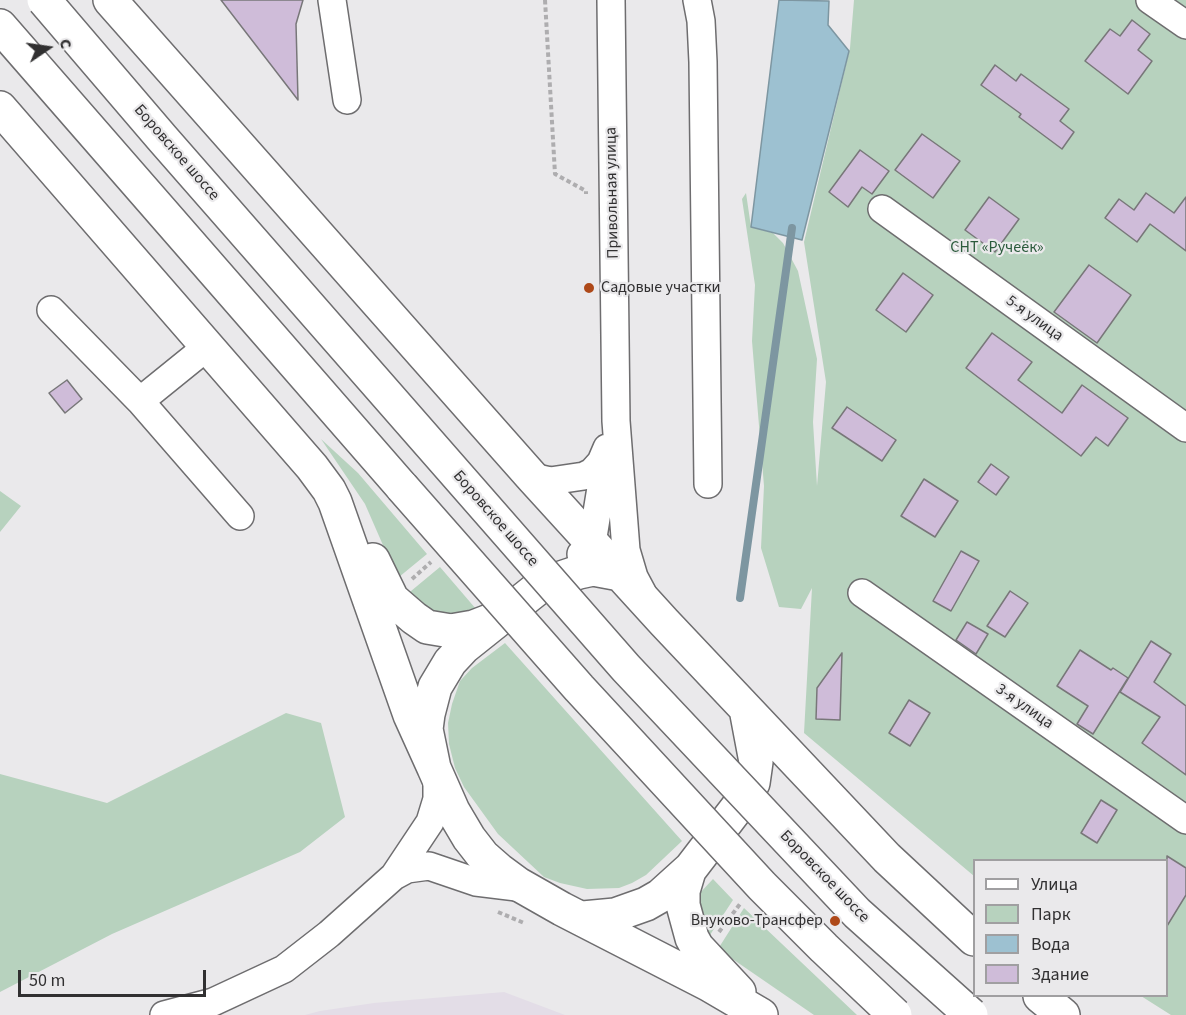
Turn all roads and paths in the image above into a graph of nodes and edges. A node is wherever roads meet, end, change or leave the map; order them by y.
1 (44, 0) edge
2 (111, 0) edge
3 (332, 0) edge
4 (545, 0) edge
5 (611, 0) edge
6 (697, 0) edge
7 (1150, 0) edge
8 (1186, 25) edge
9 (0, 27) edge
10 (347, 99) dead end
11 (0, 108) edge
12 (586, 191) dead end
13 (882, 209) dead end
14 (51, 310) dead end
15 (208, 346) junction
16 (140, 401) junction
17 (616, 421) junction
18 (1186, 428) edge
19 (532, 477) junction
20 (708, 484) dead end
21 (329, 490) junction
22 (240, 516) dead end
23 (592, 543) junction
24 (620, 574) junction
25 (543, 584) junction
26 (862, 593) dead end
27 (504, 614) junction
28 (664, 622) junction
29 (745, 708) junction
30 (435, 771) junction
31 (1186, 820) edge
32 (689, 871) junction
33 (394, 876) junction
34 (525, 888) junction
35 (583, 918) junction
36 (973, 937) edge
37 (1041, 997) edge
38 (759, 1014) edge
39 (164, 1015) edge
40 (895, 1015) edge
41 (971, 1015) edge
42 (1063, 1015) edge

1 - 41 main road, Боровское шоссе, bridge
2 - 19 main road
3 - 10 street
4 - 12 path
5 - 17 street, Привольная улица
6 - 20 street
7 - 8 street
9 - 40 main road, bridge
11 - 15 main road
13 - 18 street, 5-я улица
14 - 16 street
15 - 16 street
15 - 21 main road
16 - 22 street
17 - 19 street
17 - 23 street
17 - 28 street
19 - 23 main road
21 - 27 main road
21 - 30 main road
23 - 24 main road
23 - 25 street
24 - 25 main road
24 - 28 main road
25 - 27 main road
26 - 31 street, 3-я улица
27 - 30 main road
28 - 29 main road
29 - 32 main road
29 - 36 main road
30 - 33 street
30 - 34 main road
32 - 35 main road
32 - 38 main road
33 - 34 street
33 - 39 street
34 - 35 main road
35 - 38 main road
37 - 42 main road

